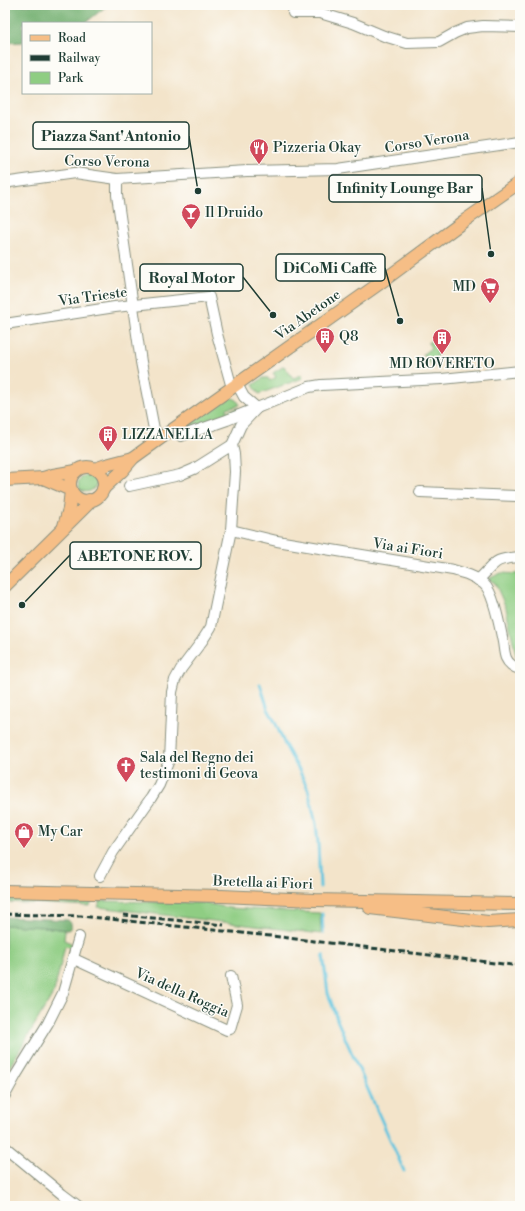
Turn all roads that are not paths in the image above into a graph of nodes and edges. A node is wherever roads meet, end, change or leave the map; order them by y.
1 (292, 13) dead end
2 (520, 27) edge
3 (520, 142) edge
4 (117, 179) junction
5 (520, 182) edge
6 (5, 185) edge
7 (133, 306) junction
8 (5, 324) edge
9 (520, 371) edge
10 (234, 386) junction
11 (257, 408) junction
12 (181, 436) dead end
13 (158, 440) junction
14 (232, 445) junction
15 (133, 458) junction
16 (95, 469) junction
17 (76, 471) junction
18 (43, 478) junction
19 (5, 480) edge
20 (129, 486) dead end
21 (103, 489) junction
22 (72, 490) junction
23 (420, 492) dead end
24 (520, 496) edge
25 (89, 500) junction
26 (64, 527) junction
27 (231, 530) junction
28 (520, 557) edge
29 (478, 580) junction
30 (5, 586) edge
31 (520, 669) edge
32 (100, 876) dead end
33 (5, 891) edge
34 (315, 900) junction
35 (520, 904) edge
36 (520, 920) edge
37 (79, 937) dead end
38 (74, 959) junction
39 (231, 976) dead end
40 (5, 1095) edge
41 (5, 1147) edge
42 (78, 1206) edge

1 - 2 street
3 - 4 street, Corso Verona
4 - 6 street, Corso Verona
4 - 7 street
5 - 10 main road, Via Abetone
7 - 8 street, Via Trieste
7 - 10 street, Via Trieste
7 - 13 street
9 - 11 street
10 - 11 street
10 - 13 main road, Via Abetone
11 - 12 street
11 - 14 street
13 - 15 main road, Via Abetone
14 - 20 street
14 - 27 street
15 - 16 main road
15 - 21 main road
16 - 17 main road
16 - 21 main road
17 - 18 main road
17 - 22 main road
18 - 19 main road
18 - 22 main road
21 - 25 main road
22 - 25 main road
22 - 26 main road
23 - 24 street
25 - 26 main road
26 - 30 main road
27 - 29 street, Via ai Fiori
27 - 32 street
28 - 29 street
29 - 31 street, Via ai Fiori
33 - 34 main road, Bretella ai Fiori
34 - 35 main road, Bretella ai Fiori
34 - 36 main road
37 - 38 street
38 - 39 street, Via della Roggia
38 - 40 street
41 - 42 street

